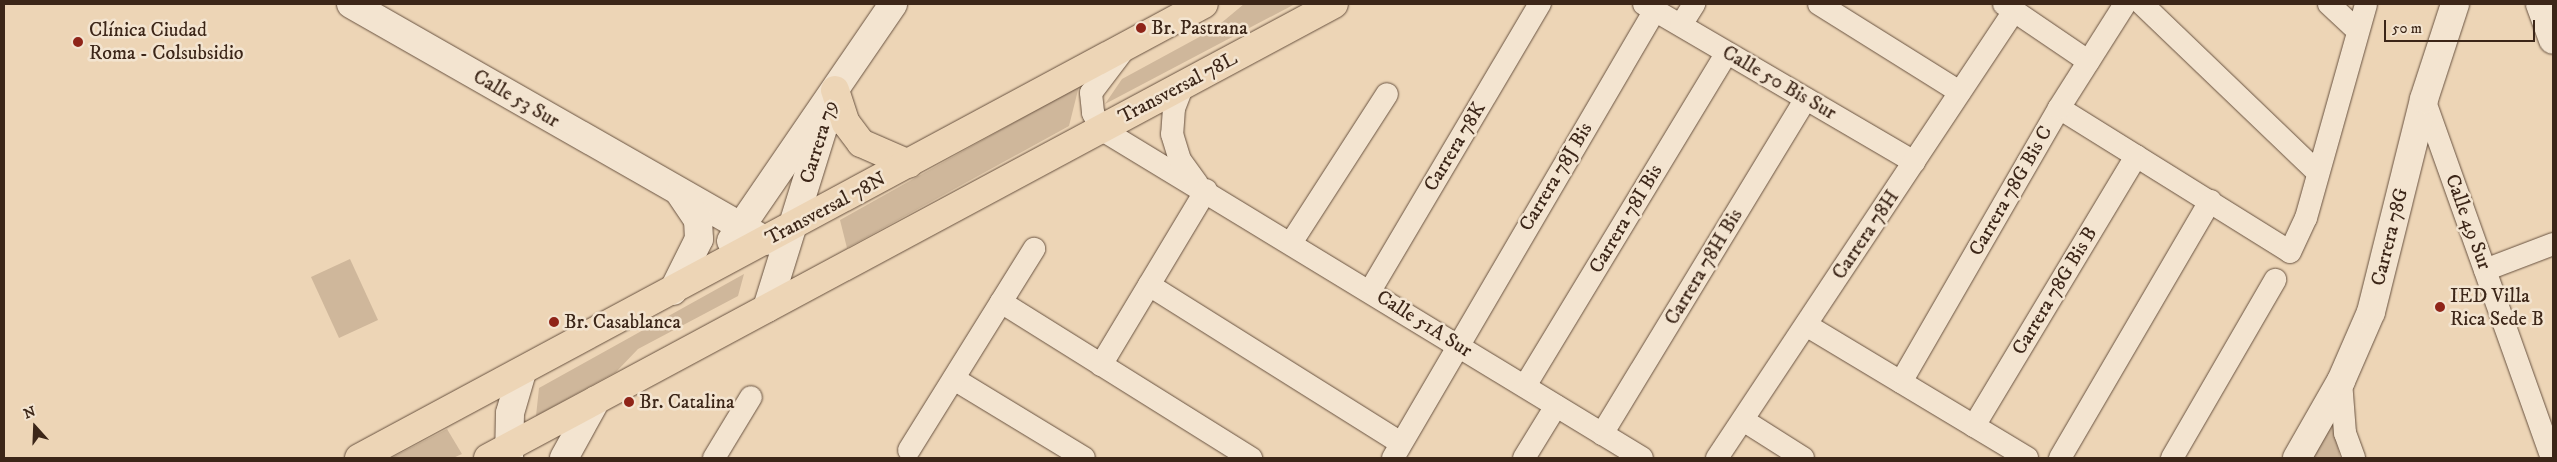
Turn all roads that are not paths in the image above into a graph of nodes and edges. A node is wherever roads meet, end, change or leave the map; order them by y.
1 (352, 4) edge
2 (893, 4) edge
3 (1204, 4) edge
4 (1334, 4) edge
5 (1540, 4) edge
6 (1694, 4) edge
7 (1819, 4) edge
8 (2125, 4) edge
9 (2142, 4) edge
10 (2328, 4) edge
11 (2366, 4) edge
12 (2455, 4) edge
13 (2540, 4) edge
14 (1649, 7) edge
15 (2009, 7) edge
16 (1681, 25) junction
17 (2356, 29) junction
18 (2553, 40) edge
19 (1129, 44) junction
20 (1727, 53) junction
21 (2088, 61) junction
22 (1183, 85) junction
23 (835, 90) junction
24 (1960, 92) junction
25 (1387, 94) dead end
26 (1806, 99) junction
27 (2424, 99) junction
28 (2059, 108) junction
29 (1101, 129) junction
30 (2136, 156) junction
31 (1914, 162) junction
32 (908, 164) junction
33 (2318, 173) junction
34 (1206, 190) junction
35 (680, 193) junction
36 (2210, 201) junction
37 (741, 226) junction
38 (792, 227) junction
39 (766, 241) junction
40 (1291, 242) junction
41 (2553, 244) edge
42 (1034, 249) dead end
43 (2485, 270) junction
44 (710, 271) junction
45 (2276, 280) dead end
46 (1149, 285) junction
47 (673, 291) junction
48 (1370, 291) junction
49 (1001, 302) junction
50 (767, 308) junction
51 (1806, 325) junction
52 (1457, 345) junction
53 (1101, 365) junction
54 (522, 372) junction
55 (954, 379) junction
56 (2341, 381) junction
57 (1901, 382) junction
58 (1525, 386) junction
59 (750, 397) dead end
60 (596, 400) junction
61 (1556, 406) junction
62 (1743, 420) junction
63 (1974, 426) junction
64 (1602, 434) junction
65 (909, 450) dead end
66 (1397, 451) edge
67 (502, 455) edge
68 (1634, 456) edge
69 (359, 458) edge
70 (564, 458) edge
71 (714, 458) edge
72 (1084, 458) edge
73 (1251, 458) edge
74 (1524, 458) edge
75 (1717, 458) edge
76 (1803, 458) edge
77 (2027, 458) edge
78 (2060, 458) edge
79 (2172, 458) edge
80 (2297, 458) edge
81 (2354, 458) edge
82 (2552, 458) edge

1 - 35 street, Calle 53 Sur
2 - 23 street, Carrera 79
3 - 19 main road
4 - 22 main road, Transversal 78L
5 - 48 street, Carrera 78K
6 - 16 street
7 - 24 street
8 - 21 street, Carrera 78G Bis C
9 - 33 street
10 - 17 street
11 - 17 street
12 - 27 street, Carrera 78G
13 - 18 street
14 - 16 street, Calle 50 Bis Sur
14 - 52 street, Carrera 78J Bis
15 - 21 street
15 - 24 street, Carrera 78H
16 - 20 street, Calle 50 Bis Sur
17 - 33 street
19 - 29 street
19 - 32 main road, Transversal 78N
20 - 26 street, Calle 50 Bis Sur
20 - 58 street, Carrera 78I Bis
21 - 28 street, Carrera 78G Bis C
22 - 29 main road, Transversal 78L
22 - 34 street, Calle 51A Sur
23 - 32 main road
23 - 37 street, Carrera 79
23 - 38 street, Carrera 79
24 - 31 street, Carrera 78H
25 - 40 street
26 - 31 street, Calle 50 Bis Sur
26 - 64 street, Carrera 78H Bis
27 - 43 street, Calle 49 Sur
27 - 56 street, Carrera 78G
28 - 30 street
28 - 57 street, Carrera 78G Bis C
29 - 34 street, Calle 51A Sur
29 - 50 main road
30 - 36 street
30 - 63 street, Carrera 78G Bis B
31 - 51 street, Carrera 78H
32 - 38 main road, Transversal 78N
33 - 36 street
34 - 40 street, Calle 51A Sur
34 - 46 street
35 - 37 street, Calle 53 Sur
35 - 47 street, Calle 53 Sur
36 - 78 street
37 - 39 street, Calle 53 Sur
37 - 44 street, Carrera 79
38 - 39 main road, Transversal 78N
38 - 50 street, Carrera 79
39 - 44 main road, Transversal 78N
40 - 48 street, Calle 51A Sur
41 - 43 street
42 - 49 street
43 - 82 street, Calle 49 Sur
44 - 47 main road, Transversal 78N
45 - 79 street
46 - 53 street
46 - 66 street
47 - 54 main road, Transversal 78N
48 - 52 street, Calle 51A Sur
49 - 53 street
49 - 55 street
50 - 60 main road
51 - 57 street
51 - 62 street, Carrera 78H
52 - 58 street, Calle 51A Sur
52 - 66 street, Carrera 78J Bis
53 - 73 street
54 - 67 street
54 - 69 main road, Transversal 78N
55 - 65 street
55 - 72 street
56 - 80 street, Carrera 78G
56 - 81 street
57 - 63 street
58 - 61 street, Calle 51A Sur
59 - 71 street
60 - 67 main road
60 - 70 street
61 - 64 street, Calle 51A Sur
61 - 74 street
62 - 75 street, Carrera 78H
62 - 76 street
63 - 77 street
64 - 68 street, Calle 51A Sur

